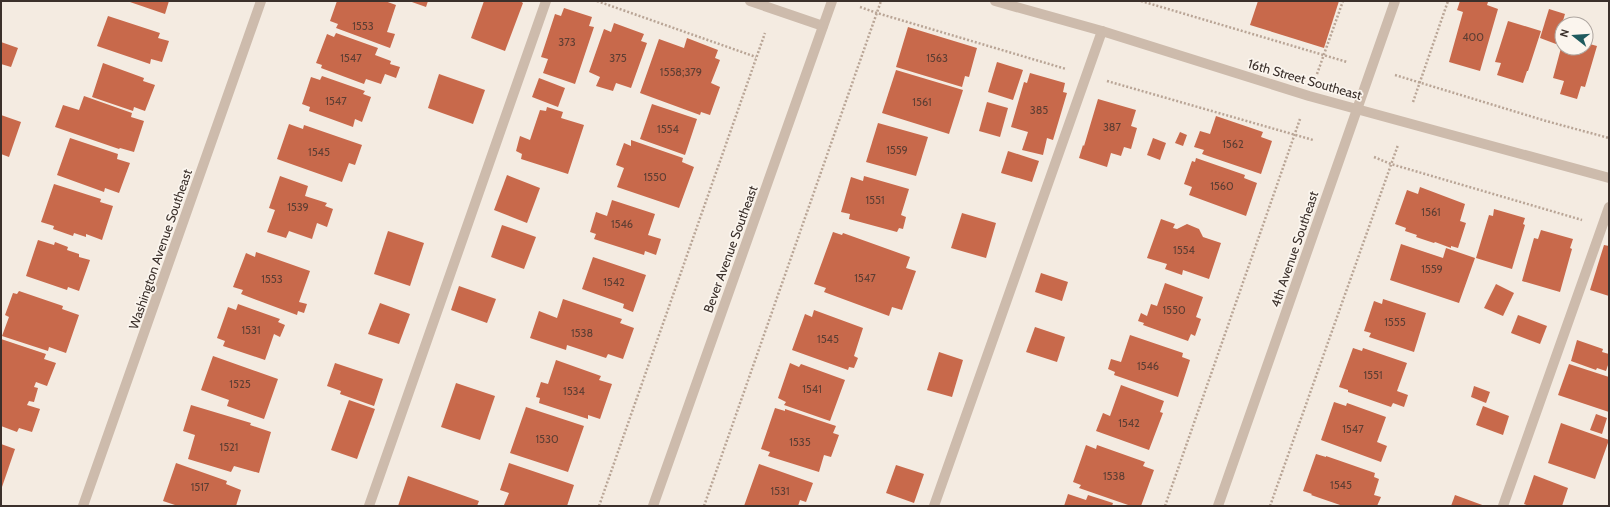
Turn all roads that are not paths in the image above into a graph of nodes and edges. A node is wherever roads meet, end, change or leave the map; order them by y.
1 (261, 1) edge
2 (546, 1) edge
3 (750, 1) edge
4 (832, 1) edge
5 (994, 1) edge
6 (1395, 1) edge
7 (823, 26) junction
8 (1102, 31) junction
9 (1357, 108) junction
10 (1609, 178) edge
11 (1609, 207) edge
12 (83, 506) edge
13 (369, 506) edge
14 (653, 506) edge
15 (934, 506) edge
16 (1218, 506) edge
17 (1503, 506) edge

1 - 12 street, Washington Avenue Southeast
2 - 13 street
3 - 7 street
4 - 7 street, Bever Avenue Southeast
5 - 8 street, 16th Street Southeast
6 - 9 street, 4th Avenue Southeast
7 - 14 street, Bever Avenue Southeast
8 - 9 street, 16th Street Southeast
8 - 15 street
9 - 10 street, 16th Street Southeast
9 - 16 street, 4th Avenue Southeast
11 - 17 street

